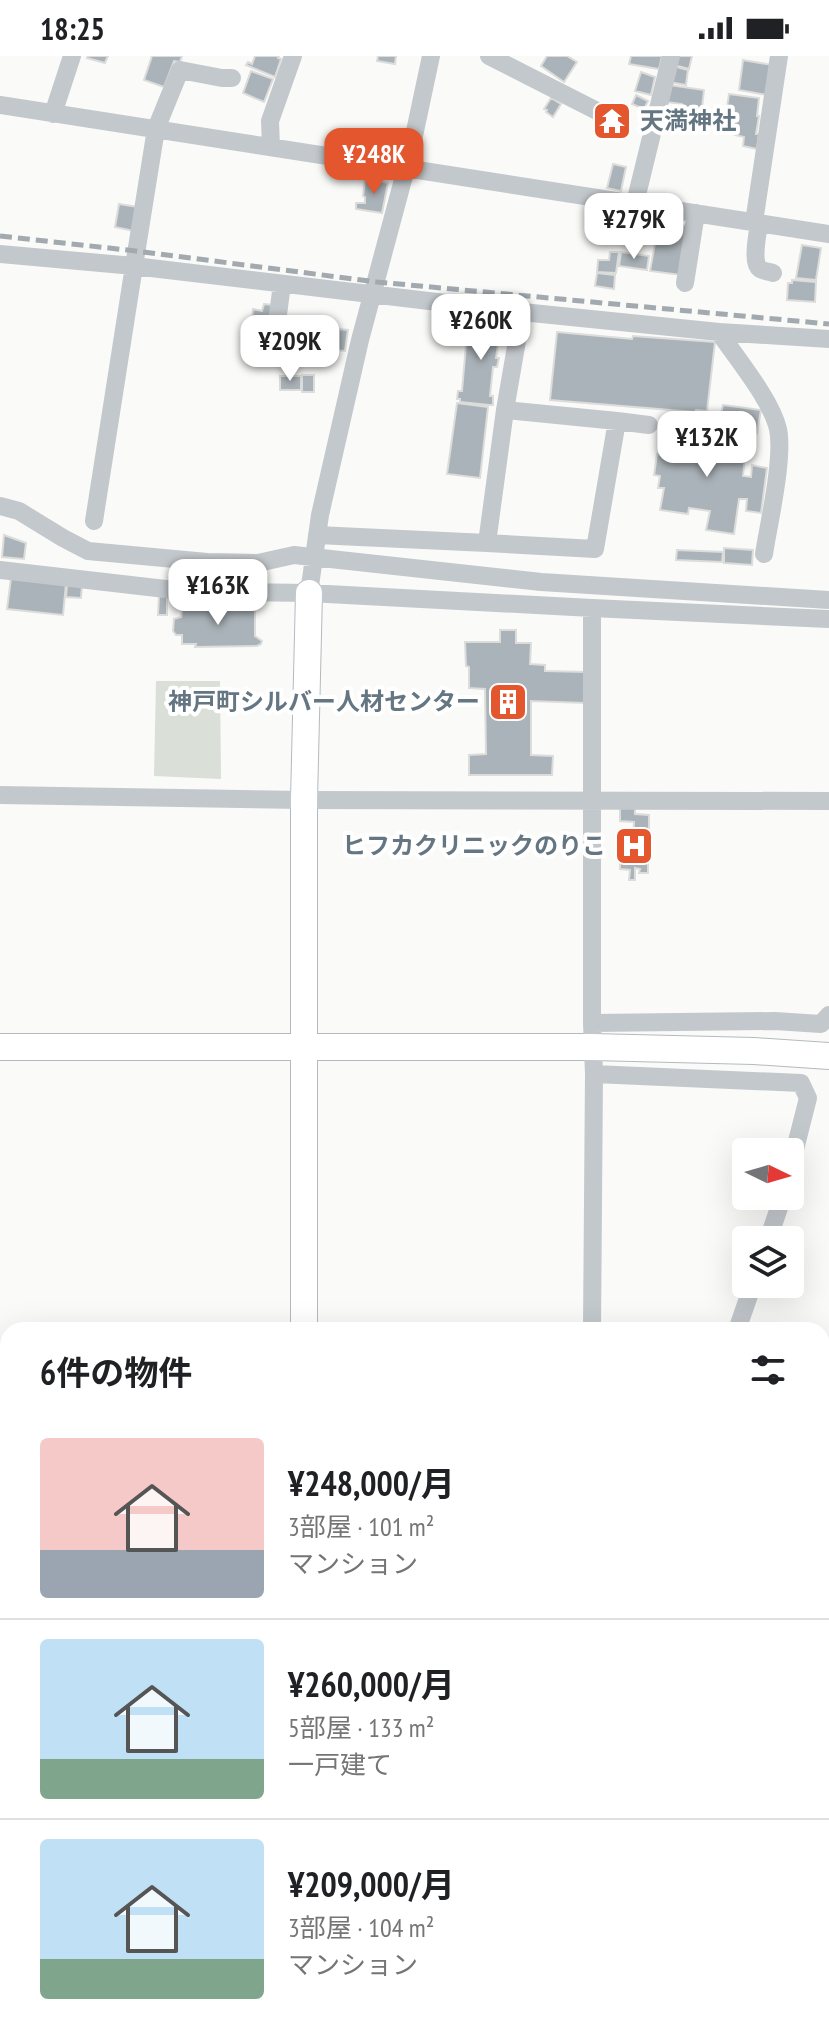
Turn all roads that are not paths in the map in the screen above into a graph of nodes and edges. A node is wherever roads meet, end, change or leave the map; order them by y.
1 (72, 56) edge
2 (293, 56) edge
3 (431, 56) edge
4 (489, 56) edge
5 (671, 56) edge
6 (779, 56) edge
7 (184, 63) edge
8 (232, 78) dead end
9 (0, 105) edge
10 (599, 112) dead end
11 (53, 114) junction
12 (156, 129) junction
13 (271, 147) junction
14 (405, 168) junction
15 (635, 203) junction
16 (696, 213) junction
17 (757, 222) junction
18 (829, 234) edge
19 (0, 254) edge
20 (134, 266) junction
21 (773, 273) dead end
22 (685, 283) dead end
23 (282, 284) junction
24 (373, 294) junction
25 (522, 312) junction
26 (719, 332) junction
27 (829, 339) edge
28 (274, 345) dead end
29 (505, 410) junction
30 (617, 421) junction
31 (649, 425) dead end
32 (0, 506) edge
33 (94, 521) dead end
34 (317, 535) junction
35 (487, 543) junction
36 (764, 554) dead end
37 (313, 558) junction
38 (0, 570) edge
39 (309, 593) junction
40 (829, 600) edge
41 (592, 608) junction
42 (829, 619) edge
43 (0, 795) edge
44 (304, 800) junction
45 (593, 800) junction
46 (829, 801) edge
47 (829, 1015) edge
48 (593, 1035) junction
49 (0, 1047) edge
50 (303, 1047) junction
51 (829, 1056) edge
52 (594, 1074) junction
53 (798, 1138) edge
54 (748, 1298) edge
55 (304, 1322) edge
56 (592, 1322) edge
57 (740, 1322) edge

1 - 11 street
2 - 13 street
3 - 14 street
4 - 10 street
5 - 15 street
6 - 17 street
7 - 8 street
7 - 12 street
9 - 11 street
11 - 12 street
12 - 13 street
12 - 20 street
13 - 14 street
14 - 15 street
14 - 24 street
15 - 16 street
16 - 17 street
16 - 22 street
17 - 18 street
17 - 21 street
19 - 20 street
20 - 23 street
20 - 33 street
23 - 24 street
23 - 28 street
24 - 25 street
24 - 34 street
25 - 26 street
25 - 29 street
26 - 27 street
26 - 36 street
29 - 30 street
29 - 35 street
30 - 31 street
30 - 35 street
32 - 37 street
34 - 35 street
34 - 37 street
37 - 39 street
37 - 40 street
38 - 39 street
39 - 41 street
39 - 44 street
41 - 42 street
41 - 45 street
43 - 44 street
44 - 45 street
44 - 50 street
45 - 46 street
45 - 48 street
47 - 48 street
48 - 50 street
48 - 51 street
48 - 52 street
49 - 50 street
50 - 55 street
52 - 53 street
52 - 56 street
54 - 57 street

